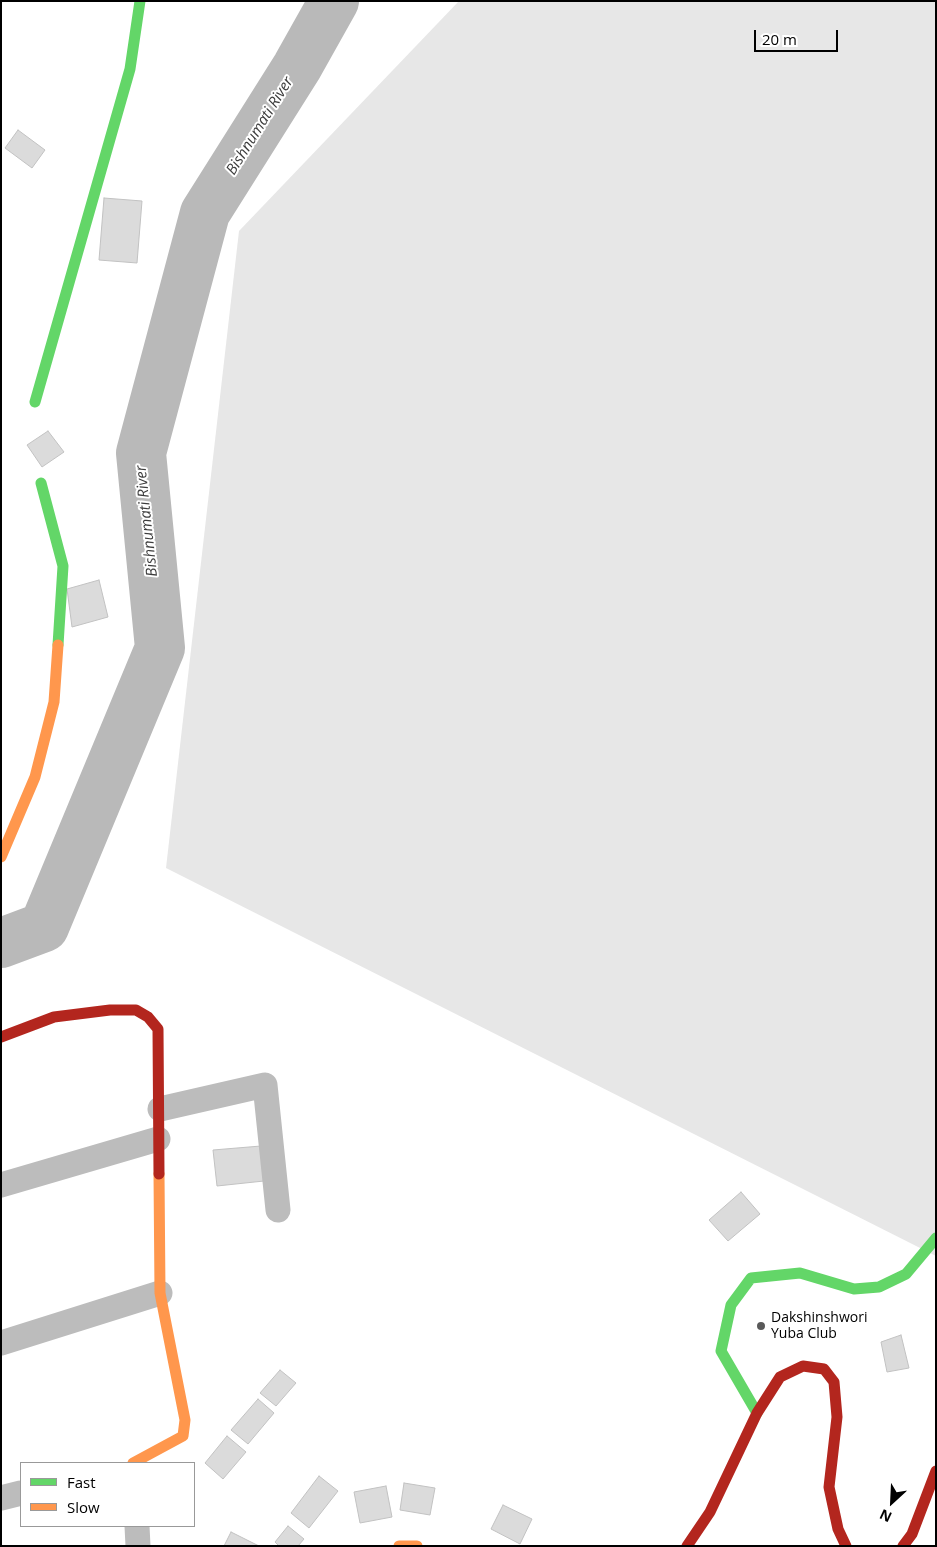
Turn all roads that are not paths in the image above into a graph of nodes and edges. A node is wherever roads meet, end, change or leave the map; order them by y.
1 (140, 1) edge
2 (35, 402) dead end
3 (41, 483) dead end
4 (1, 857) edge
5 (1, 1037) edge
6 (160, 1109) junction
7 (158, 1139) junction
8 (1, 1185) edge
9 (278, 1210) dead end
10 (936, 1238) edge
11 (160, 1294) junction
12 (1, 1343) edge
13 (757, 1413) junction
14 (135, 1462) edge
15 (936, 1471) edge
16 (20, 1493) edge
17 (1, 1498) edge
18 (137, 1527) edge
19 (138, 1546) edge
20 (399, 1546) edge
21 (417, 1546) edge
22 (687, 1546) edge
23 (846, 1546) edge
24 (903, 1546) edge

1 - 2 street
3 - 4 street
5 - 6 street
6 - 7 street
6 - 9 street
7 - 8 street
7 - 11 street
10 - 13 street
11 - 12 street
11 - 14 street
13 - 22 street
13 - 23 street
15 - 24 street
16 - 17 street
18 - 19 street
20 - 21 street

